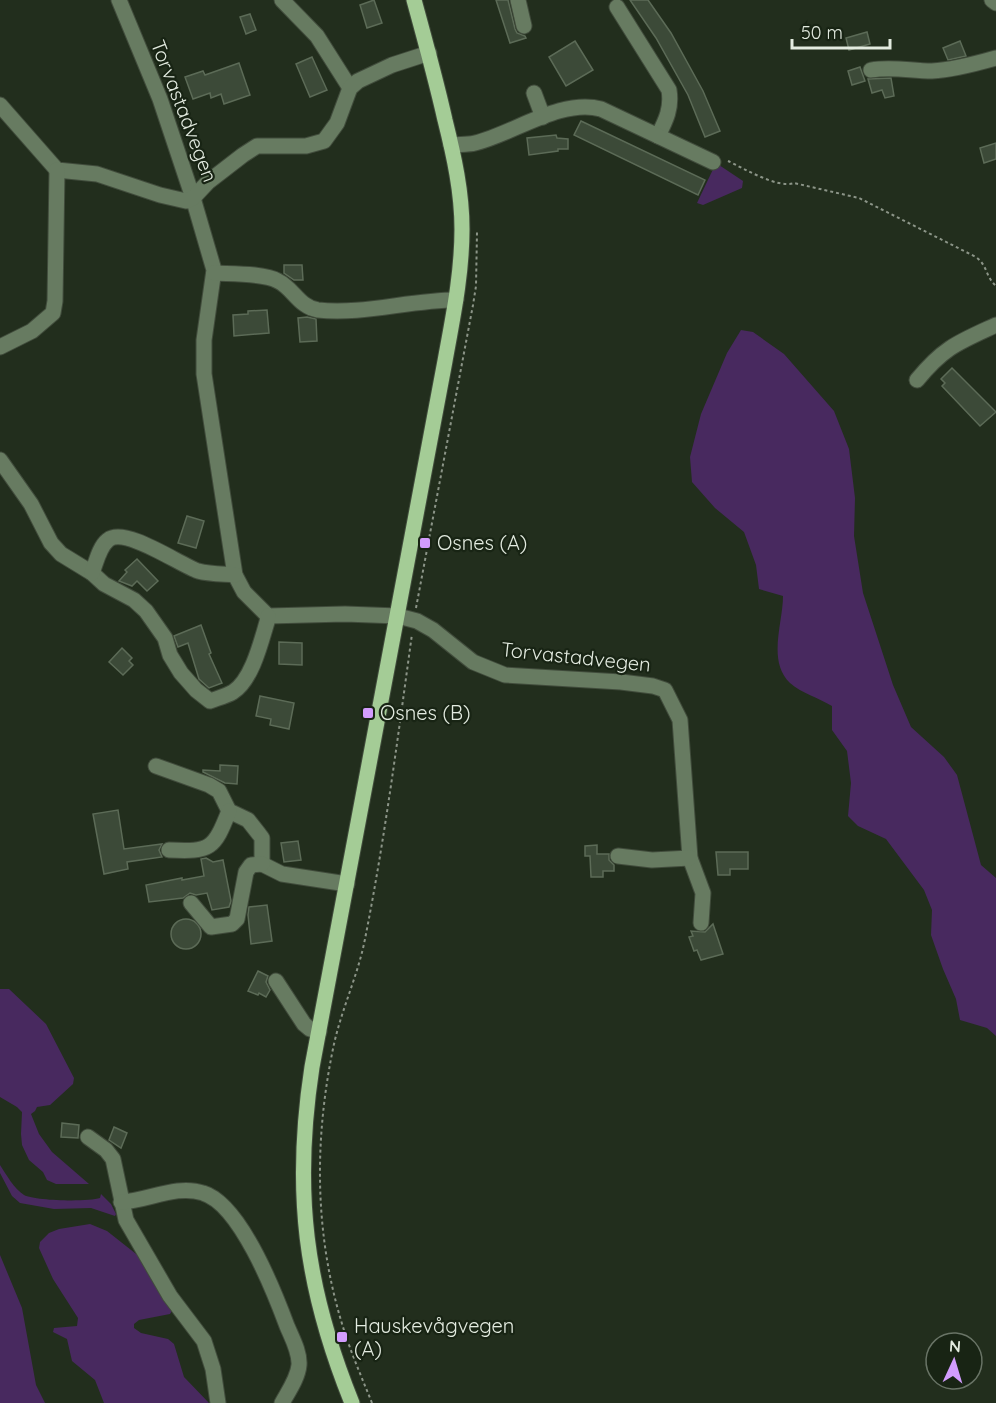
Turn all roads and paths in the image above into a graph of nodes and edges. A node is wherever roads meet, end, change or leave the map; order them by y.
1 (119, 0) edge
2 (282, 0) edge
3 (414, 0) edge
4 (518, 0) edge
5 (992, 0) edge
6 (996, 3) edge
7 (617, 7) dead end
8 (524, 26) dead end
9 (429, 53) junction
10 (996, 58) edge
11 (871, 70) dead end
12 (350, 88) junction
13 (534, 93) dead end
14 (0, 105) edge
15 (543, 117) junction
16 (658, 136) junction
17 (451, 145) junction
18 (712, 162) joint
19 (57, 170) junction
20 (194, 198) junction
21 (477, 230) dead end
22 (214, 273) junction
23 (996, 286) edge
24 (456, 300) junction
25 (996, 325) edge
26 (0, 347) edge
27 (917, 380) dead end
28 (0, 460) edge
29 (92, 573) junction
30 (235, 575) junction
31 (268, 616) junction
32 (398, 616) junction
33 (414, 620) junction
34 (156, 766) dead end
35 (229, 811) junction
36 (169, 850) dead end
37 (618, 856) dead end
38 (690, 858) junction
39 (262, 864) junction
40 (347, 884) junction
41 (191, 903) dead end
42 (701, 923) dead end
43 (276, 981) dead end
44 (319, 1032) junction
45 (88, 1137) dead end
46 (121, 1202) junction
47 (218, 1403) edge
48 (282, 1403) edge
49 (352, 1403) edge
50 (372, 1403) edge

1 - 20 street, Torvastadvegen
2 - 12 street
3 - 9 main road
4 - 8 street
5 - 6 street
7 - 16 street
9 - 12 street
9 - 17 main road
10 - 11 street
12 - 20 street, Torvastadvegen
13 - 15 street
14 - 19 street
15 - 16 street
15 - 17 street
16 - 18 street
17 - 24 main road
18 - 23 path
19 - 20 street
19 - 26 street
20 - 22 street
21 - 33 path
22 - 24 street
22 - 30 street
24 - 32 main road
25 - 27 street
28 - 29 street
29 - 30 street
29 - 31 street
30 - 31 street
31 - 32 street, Torvastadvegen
32 - 33 street, Torvastadvegen
32 - 40 main road
33 - 38 street, Torvastadvegen
33 - 50 path
34 - 35 street
35 - 36 street
35 - 39 street
37 - 38 street
38 - 42 street, Torvastadvegen
39 - 40 street
39 - 41 street
40 - 44 main road
43 - 44 street
44 - 49 main road
45 - 46 street
46 - 47 street
46 - 48 street

